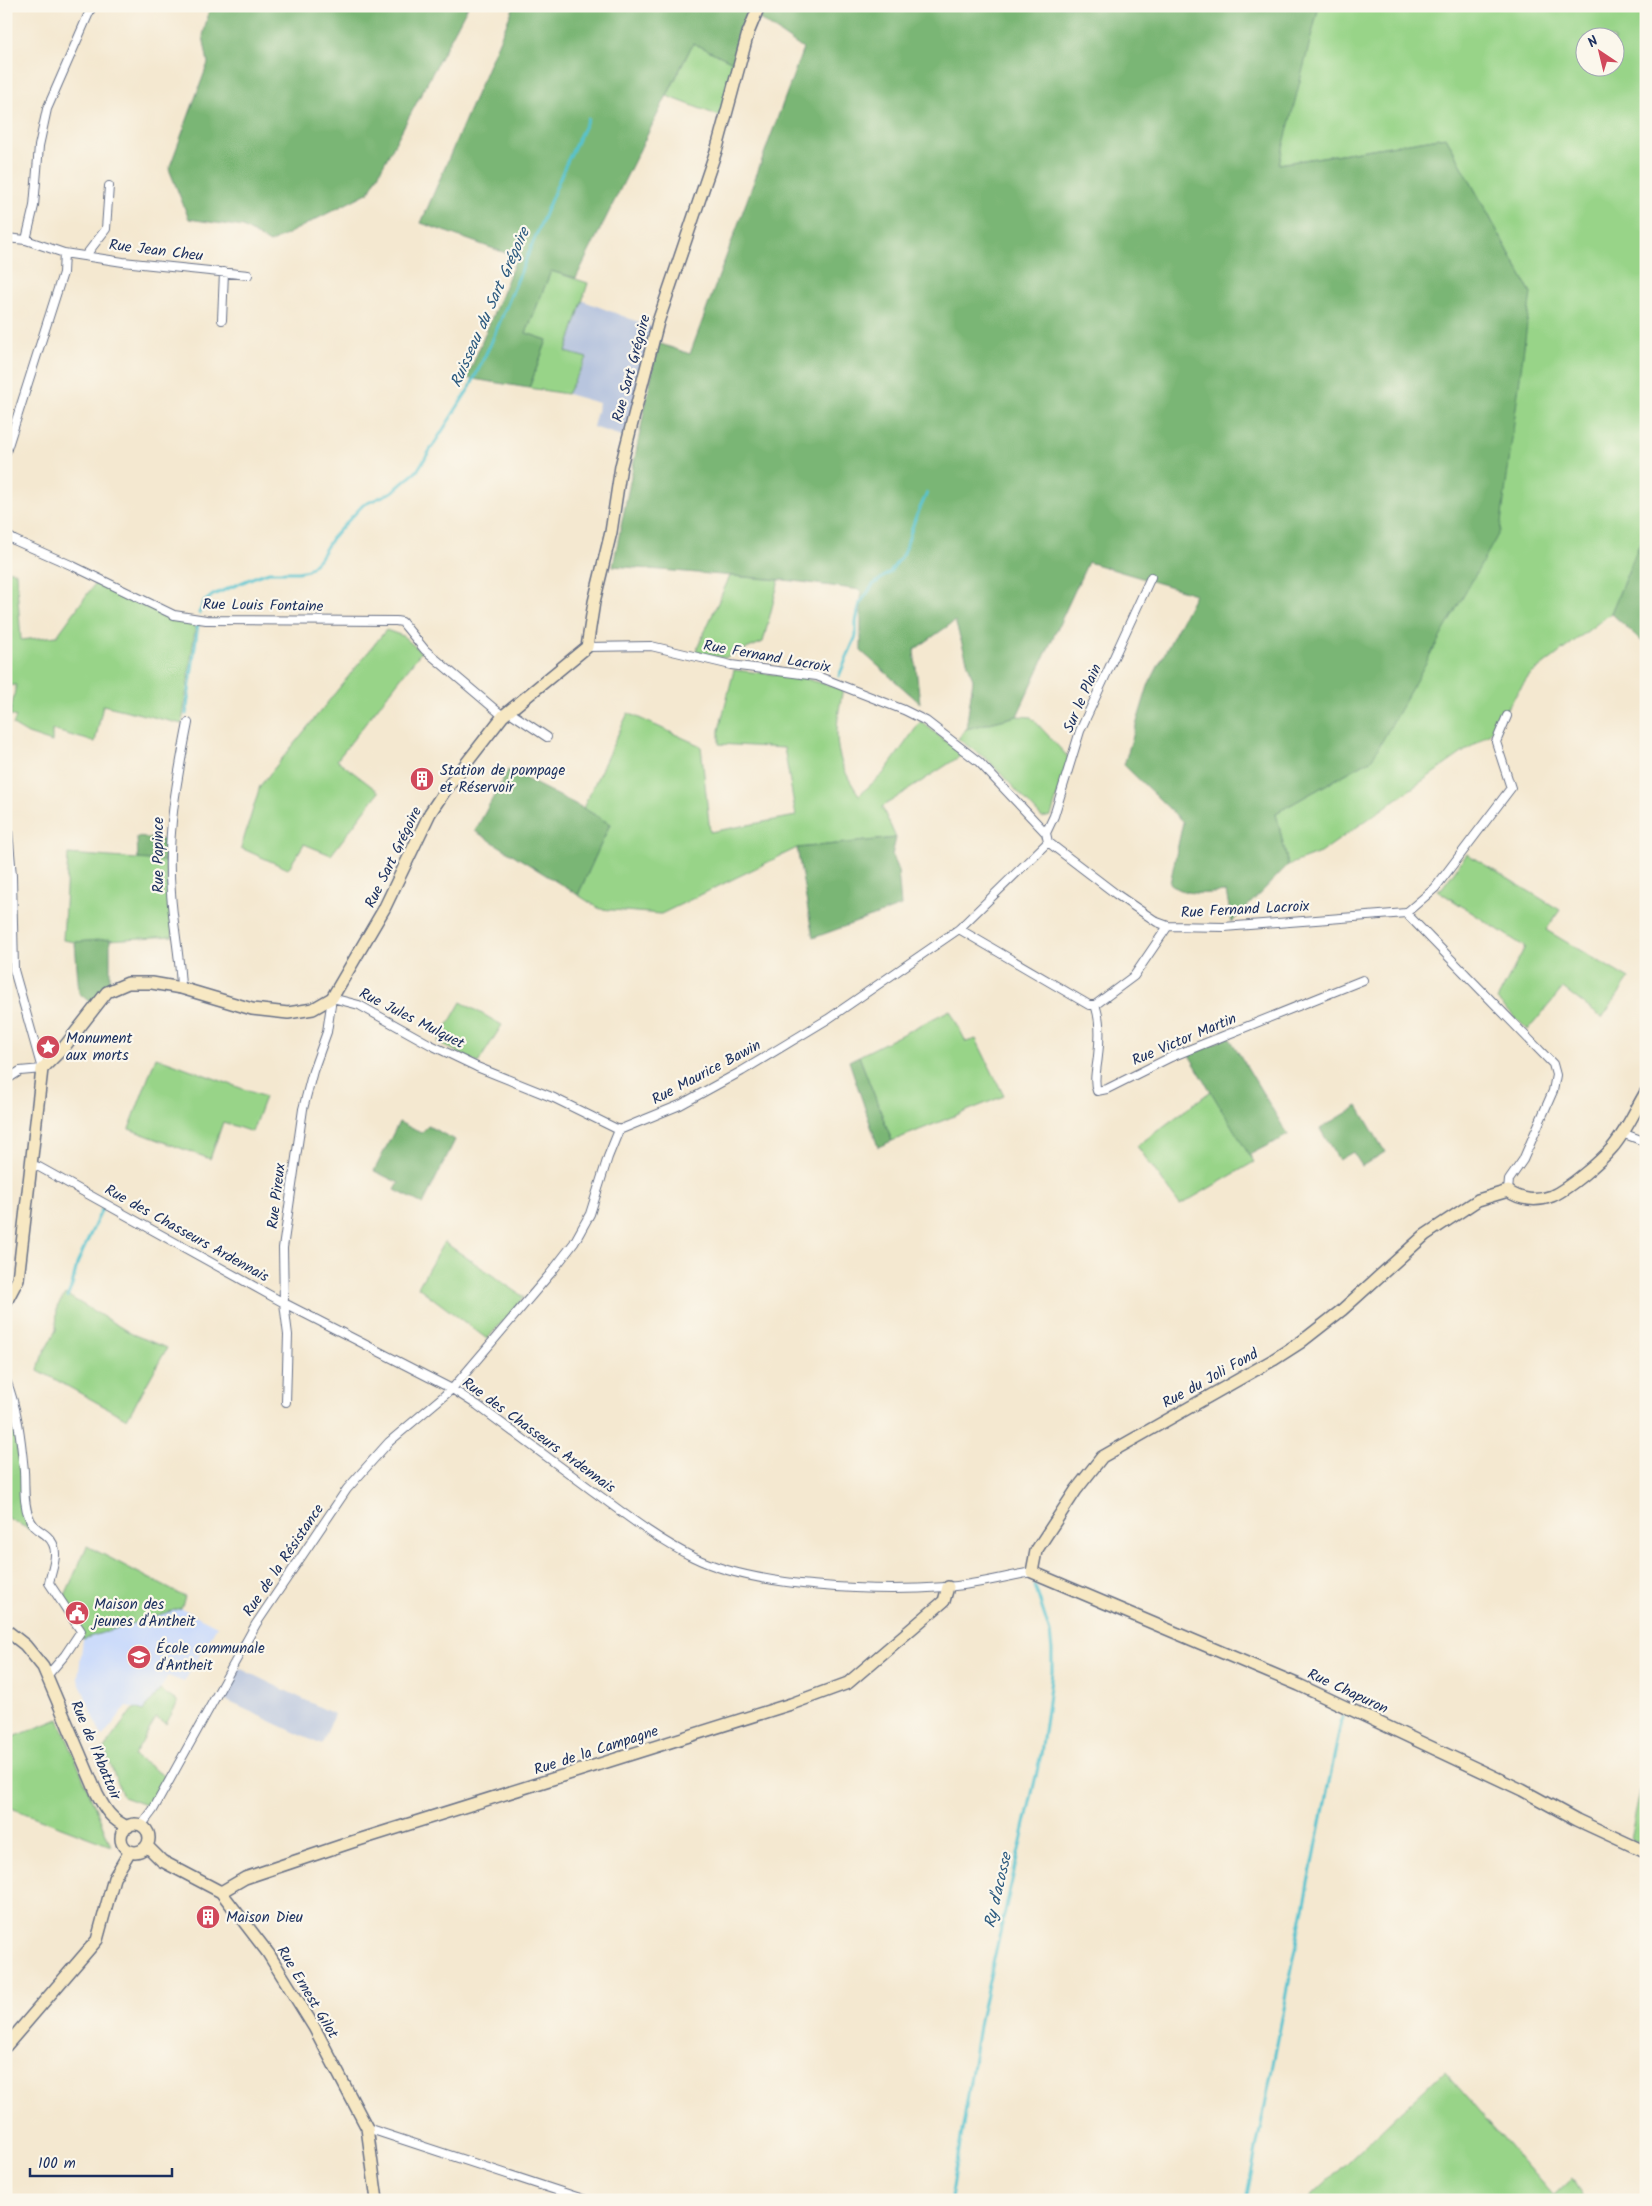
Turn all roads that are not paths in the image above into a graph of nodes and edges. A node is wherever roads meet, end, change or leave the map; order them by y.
1 (92, 6) edge
2 (758, 6) edge
3 (109, 186) dead end
4 (6, 238) edge
5 (26, 240) junction
6 (64, 252) junction
7 (86, 255) junction
8 (224, 272) junction
9 (248, 275) dead end
10 (222, 320) dead end
11 (6, 452) edge
12 (6, 532) edge
13 (1151, 577) dead end
14 (588, 647) junction
15 (506, 713) junction
16 (1508, 716) dead end
17 (188, 723) dead end
18 (547, 737) dead end
19 (6, 807) edge
20 (1046, 833) junction
21 (1048, 842) junction
22 (1406, 913) junction
23 (1168, 926) junction
24 (959, 929) junction
25 (1363, 980) dead end
26 (181, 988) junction
27 (332, 998) junction
28 (1095, 1005) junction
29 (42, 1069) junction
30 (6, 1080) edge
31 (1646, 1092) edge
32 (619, 1130) junction
33 (1622, 1133) junction
34 (1646, 1142) edge
35 (30, 1164) junction
36 (1508, 1191) junction
37 (6, 1302) edge
38 (284, 1303) junction
39 (6, 1380) edge
40 (452, 1388) junction
41 (286, 1402) dead end
42 (1032, 1572) junction
43 (948, 1587) junction
44 (6, 1630) edge
45 (47, 1676) junction
46 (141, 1826) junction
47 (128, 1827) junction
48 (147, 1846) junction
49 (130, 1851) junction
50 (1646, 1852) edge
51 (221, 1892) junction
52 (6, 2046) edge
53 (367, 2128) junction
54 (377, 2200) edge
55 (586, 2200) edge

1 - 5 street
2 - 14 street, Rue Sart Grégoire
3 - 7 street, Rue Jean Cheu
4 - 5 street, Rue Jean Cheu
5 - 6 street, Rue Jean Cheu
6 - 7 street, Rue Jean Cheu
6 - 11 street
7 - 8 street, Rue Jean Cheu
8 - 9 street, Rue Jean Cheu
8 - 10 street
12 - 15 street, Rue Louis Fontaine
13 - 20 street, Sur le Plain
14 - 15 street, Rue Sart Grégoire
14 - 20 street, Rue Fernand Lacroix
15 - 18 street
15 - 27 street, Rue Sart Grégoire
16 - 22 street
17 - 26 street, Rue Papince
19 - 29 street
20 - 21 street
21 - 23 street, Rue Fernand Lacroix
21 - 24 street, Rue Maurice Bawin
22 - 23 street, Rue Fernand Lacroix
22 - 36 street
23 - 28 street
24 - 28 street
24 - 32 street, Rue Maurice Bawin
25 - 28 street, Rue Victor Martin
26 - 27 street
26 - 29 street
27 - 32 street, Rue Jules Mulquet
27 - 38 street, Rue Pireux
29 - 30 street
29 - 35 street
31 - 33 street
32 - 40 street
33 - 34 street
33 - 36 street
35 - 37 street
35 - 38 street, Rue des Chasseurs Ardennais
36 - 42 street, Rue du Joli Fond
38 - 40 street, Rue des Chasseurs Ardennais
38 - 41 street, Rue Pireux
39 - 45 street
40 - 43 street, Rue des Chasseurs Ardennais
40 - 46 street, Rue de la Résistance
42 - 43 street
42 - 50 street, Rue Chapuron
43 - 51 street, Rue de la Campagne
44 - 45 street, Rue de l'Abattoir
45 - 47 street, Rue de l'Abattoir
46 - 47 street
46 - 48 street
47 - 49 street
48 - 49 street
48 - 51 street, Rue Ernest Gilot
49 - 52 street
51 - 53 street, Rue Ernest Gilot
53 - 54 street, Rue Ernest Gilot
53 - 55 street

